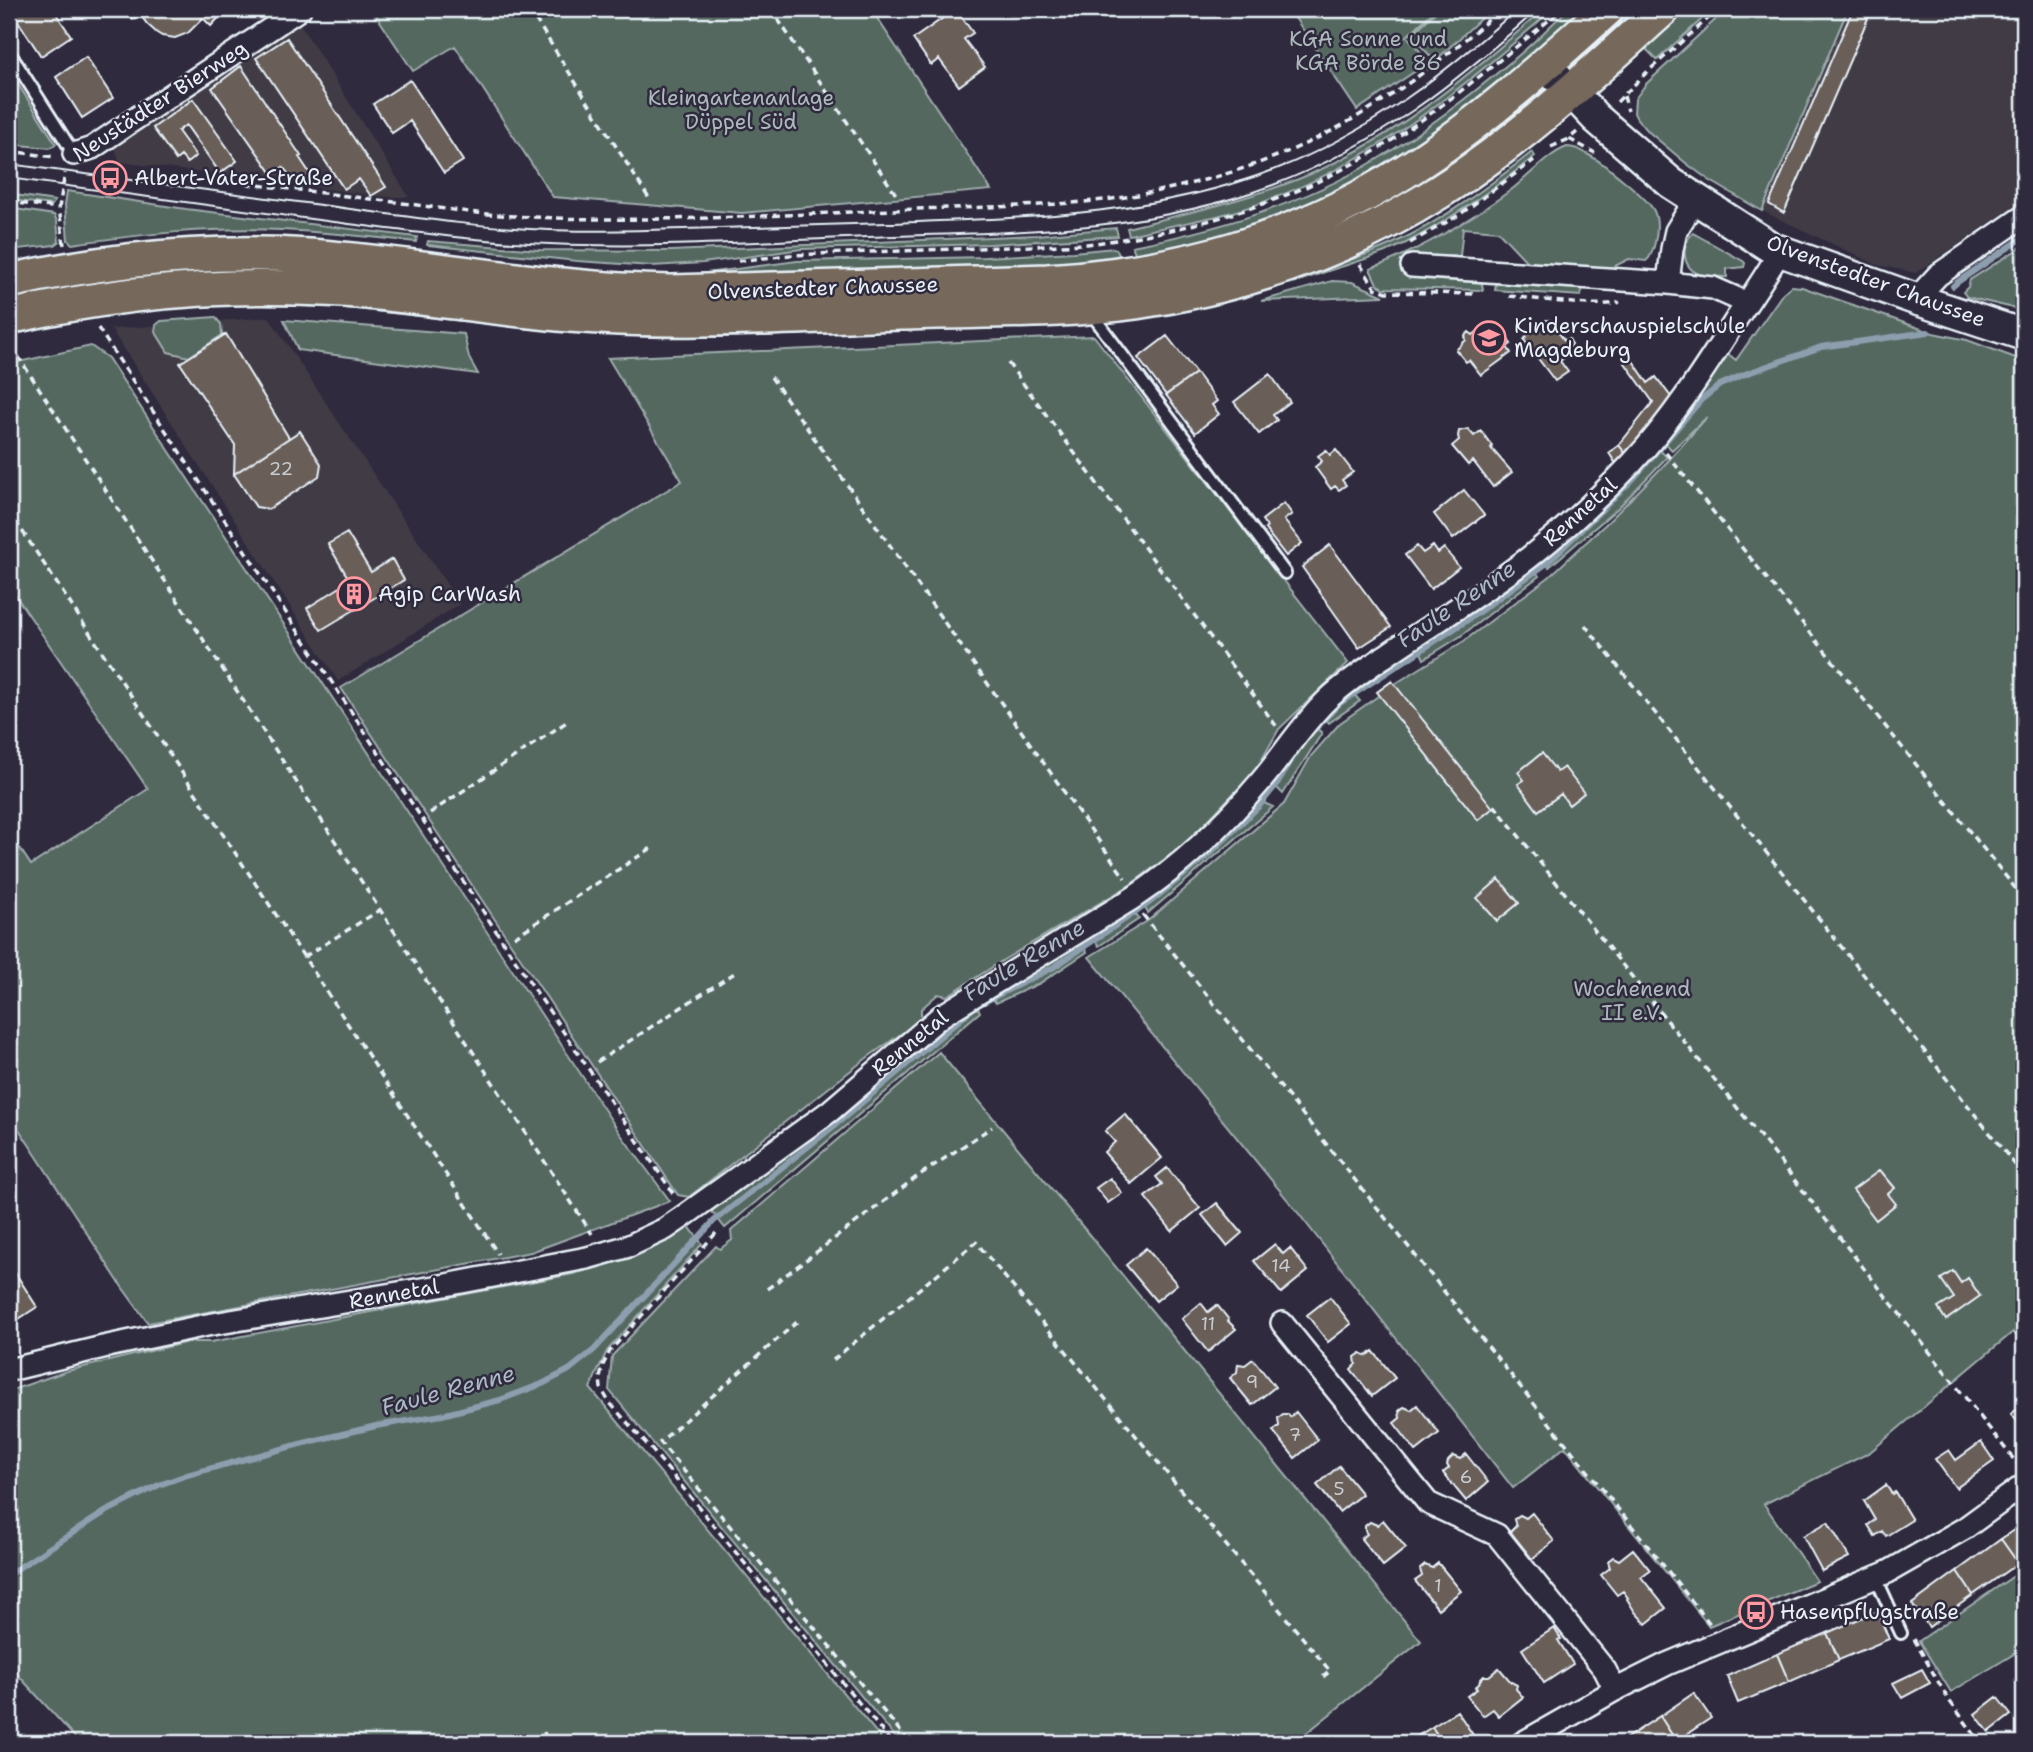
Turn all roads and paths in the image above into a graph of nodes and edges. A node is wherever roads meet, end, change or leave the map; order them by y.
1 (300, 9) edge
2 (529, 9) edge
3 (771, 9) edge
4 (1501, 9) edge
5 (1563, 9) edge
6 (1607, 9) edge
7 (1663, 9) edge
8 (1719, 9) edge
9 (9, 52) edge
10 (1545, 64) junction
11 (1570, 92) junction
12 (1613, 106) dead end
13 (9, 151) edge
14 (71, 157) junction
15 (247, 184) dead end
16 (897, 196) dead end
17 (650, 200) dead end
18 (1695, 200) junction
19 (9, 202) edge
20 (59, 208) junction
21 (2024, 216) edge
22 (64, 246) dead end
23 (1780, 251) junction
24 (215, 256) junction
25 (728, 263) dead end
26 (1412, 266) dead end
27 (175, 267) dead end
28 (9, 281) edge
29 (1668, 283) junction
30 (1921, 301) junction
31 (1747, 303) junction
32 (1097, 306) junction
33 (9, 317) edge
34 (95, 323) dead end
35 (2024, 335) edge
36 (9, 351) edge
37 (1008, 363) dead end
38 (771, 377) dead end
39 (1667, 454) dead end
40 (9, 511) edge
41 (1285, 573) dead end
42 (1585, 625) dead end
43 (568, 721) dead end
44 (1279, 730) dead end
45 (1494, 805) dead end
46 (430, 813) dead end
47 (653, 847) dead end
48 (1130, 885) dead end
49 (2024, 899) edge
50 (380, 910) junction
51 (1143, 916) dead end
52 (514, 937) dead end
53 (304, 957) junction
54 (736, 972) dead end
55 (597, 1062) dead end
56 (992, 1127) dead end
57 (2024, 1176) edge
58 (696, 1208) junction
59 (716, 1233) dead end
60 (597, 1242) dead end
61 (499, 1255) dead end
62 (766, 1289) dead end
63 (796, 1322) dead end
64 (1282, 1324) dead end
65 (833, 1360) dead end
66 (9, 1370) edge
67 (2022, 1476) edge
68 (1876, 1578) junction
69 (1713, 1627) dead end
70 (1901, 1633) joint
71 (1323, 1677) dead end
72 (1615, 1690) junction
73 (544, 1732) dead end
74 (547, 1743) edge
75 (892, 1743) edge
76 (911, 1743) edge
77 (1522, 1743) edge
78 (1980, 1743) edge

1 - 14 street, Neustädter Bierweg
2 - 17 path
3 - 16 path
4 - 15 path
5 - 25 path, Olvenstedter Chaussee
6 - 10 main road
7 - 11 main road
8 - 12 path
9 - 14 lane
10 - 11 street, Olvenstedter Chaussee
10 - 24 main road, Olvenstedter Chaussee
11 - 18 street, Olvenstedter Chaussee
11 - 32 main road, Olvenstedter Chaussee
13 - 14 path
14 - 20 path, Neustädter Bierweg
18 - 23 street, Olvenstedter Chaussee
18 - 29 street
19 - 20 path
20 - 22 path, Neustädter Bierweg
21 - 30 street
23 - 30 street, Olvenstedter Chaussee
23 - 31 street, Rennetal
24 - 27 lane
24 - 28 main road, Olvenstedter Chaussee
26 - 29 street
29 - 31 street
30 - 35 street, Olvenstedter Chaussee
31 - 58 street, Rennetal
32 - 33 main road, Olvenstedter Chaussee
32 - 41 lane
34 - 58 path
36 - 50 path
37 - 44 path
38 - 48 path
39 - 49 path
40 - 53 path
42 - 57 path
43 - 46 path
45 - 67 path
47 - 52 path
50 - 53 path
50 - 60 path
51 - 69 path
53 - 61 path
54 - 55 path
56 - 62 path
58 - 66 street, Rennetal
59 - 75 path
63 - 76 path
64 - 72 street
65 - 71 path
67 - 68 street
68 - 70 lane
68 - 72 street
70 - 78 path
72 - 77 street
73 - 74 path

